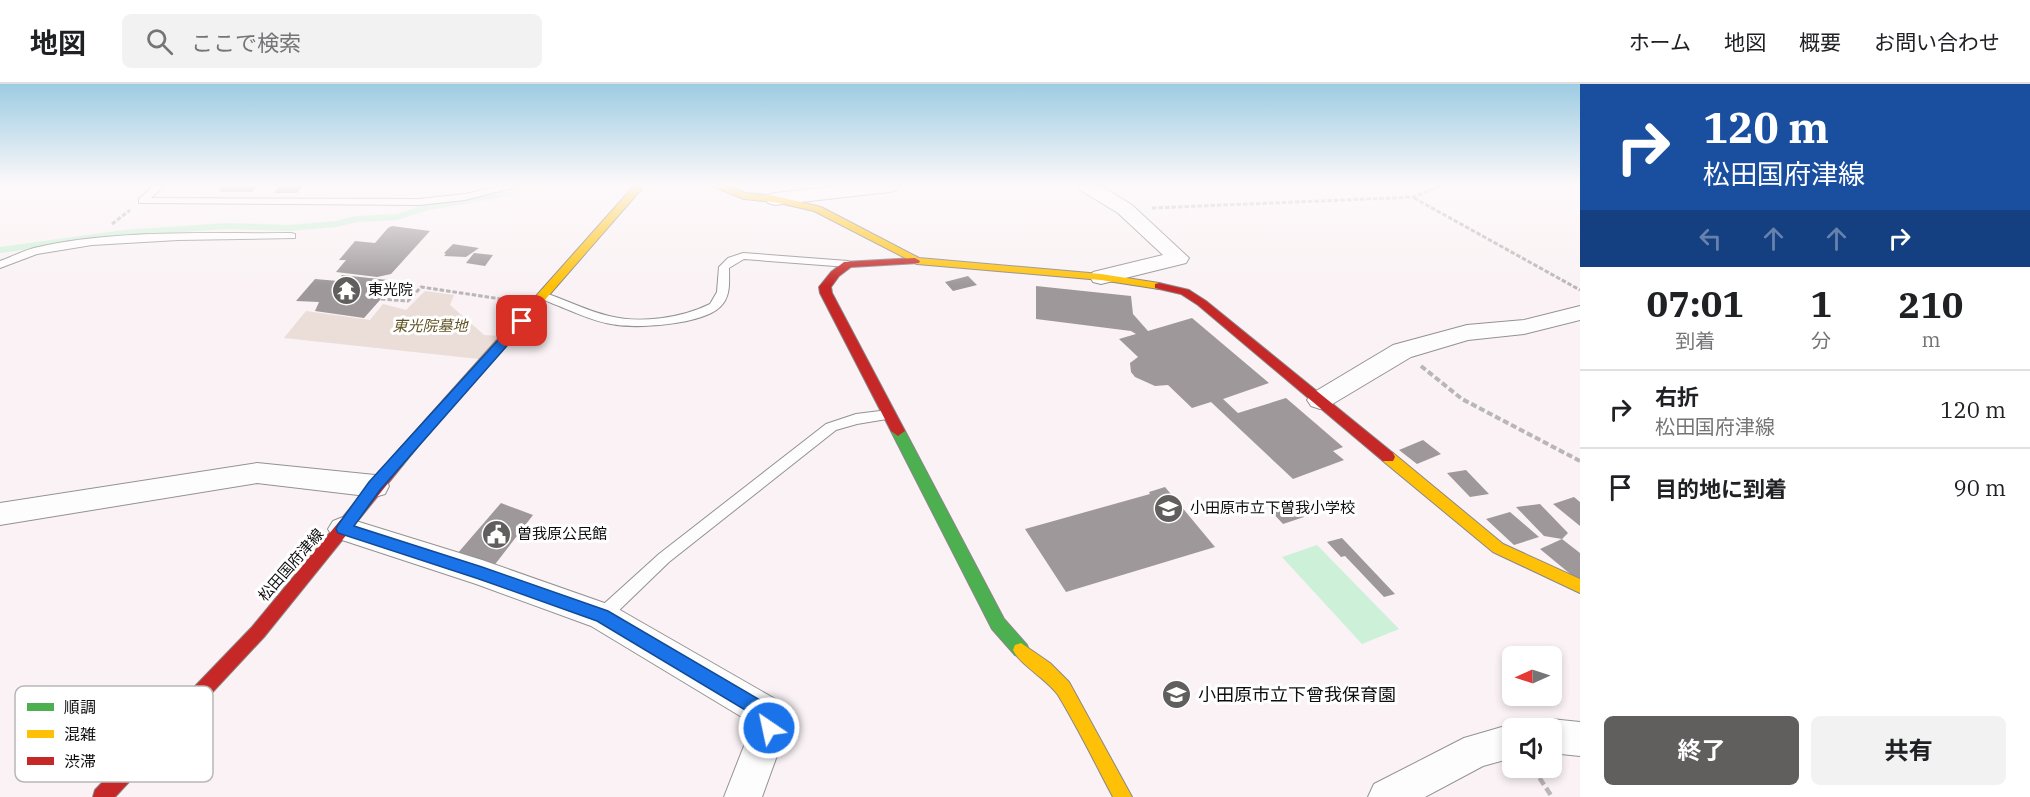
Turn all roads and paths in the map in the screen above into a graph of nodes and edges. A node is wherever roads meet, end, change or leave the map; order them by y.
1 (118, 219) edge
2 (610, 219) edge
3 (837, 219) edge
4 (1136, 219) edge
5 (1454, 219) edge
6 (111, 225) dead end
7 (291, 236) dead end
8 (917, 261) junction
9 (848, 264) junction
10 (0, 265) edge
11 (1101, 277) junction
12 (1580, 290) edge
13 (381, 298) dead end
14 (541, 300) junction
15 (1580, 313) edge
16 (1402, 351) junction
17 (1320, 400) junction
18 (888, 415) junction
19 (1580, 461) edge
20 (375, 486) junction
21 (0, 514) edge
22 (344, 529) junction
23 (1580, 586) edge
24 (602, 616) junction
25 (209, 686) edge
26 (1562, 737) edge
27 (1580, 739) edge
28 (1502, 744) edge
29 (1540, 778) edge
30 (117, 782) edge
31 (102, 797) edge
32 (743, 797) edge
33 (1123, 797) edge
34 (1387, 797) edge
35 (1552, 797) edge

1 - 6 path
2 - 14 street, 松田国府津線
3 - 8 street
4 - 11 street
5 - 12 path
7 - 10 lane
8 - 9 street
8 - 11 street
9 - 14 lane
9 - 18 street
11 - 17 street
13 - 14 path
14 - 20 street, 松田国府津線
15 - 16 street
16 - 17 street
16 - 19 path
17 - 23 street
18 - 24 lane
18 - 33 street
20 - 21 street
20 - 22 street, 松田国府津線
22 - 24 street
22 - 25 street, 松田国府津線
24 - 32 street
26 - 27 street
28 - 34 street
29 - 35 path
30 - 31 street, 松田国府津線

